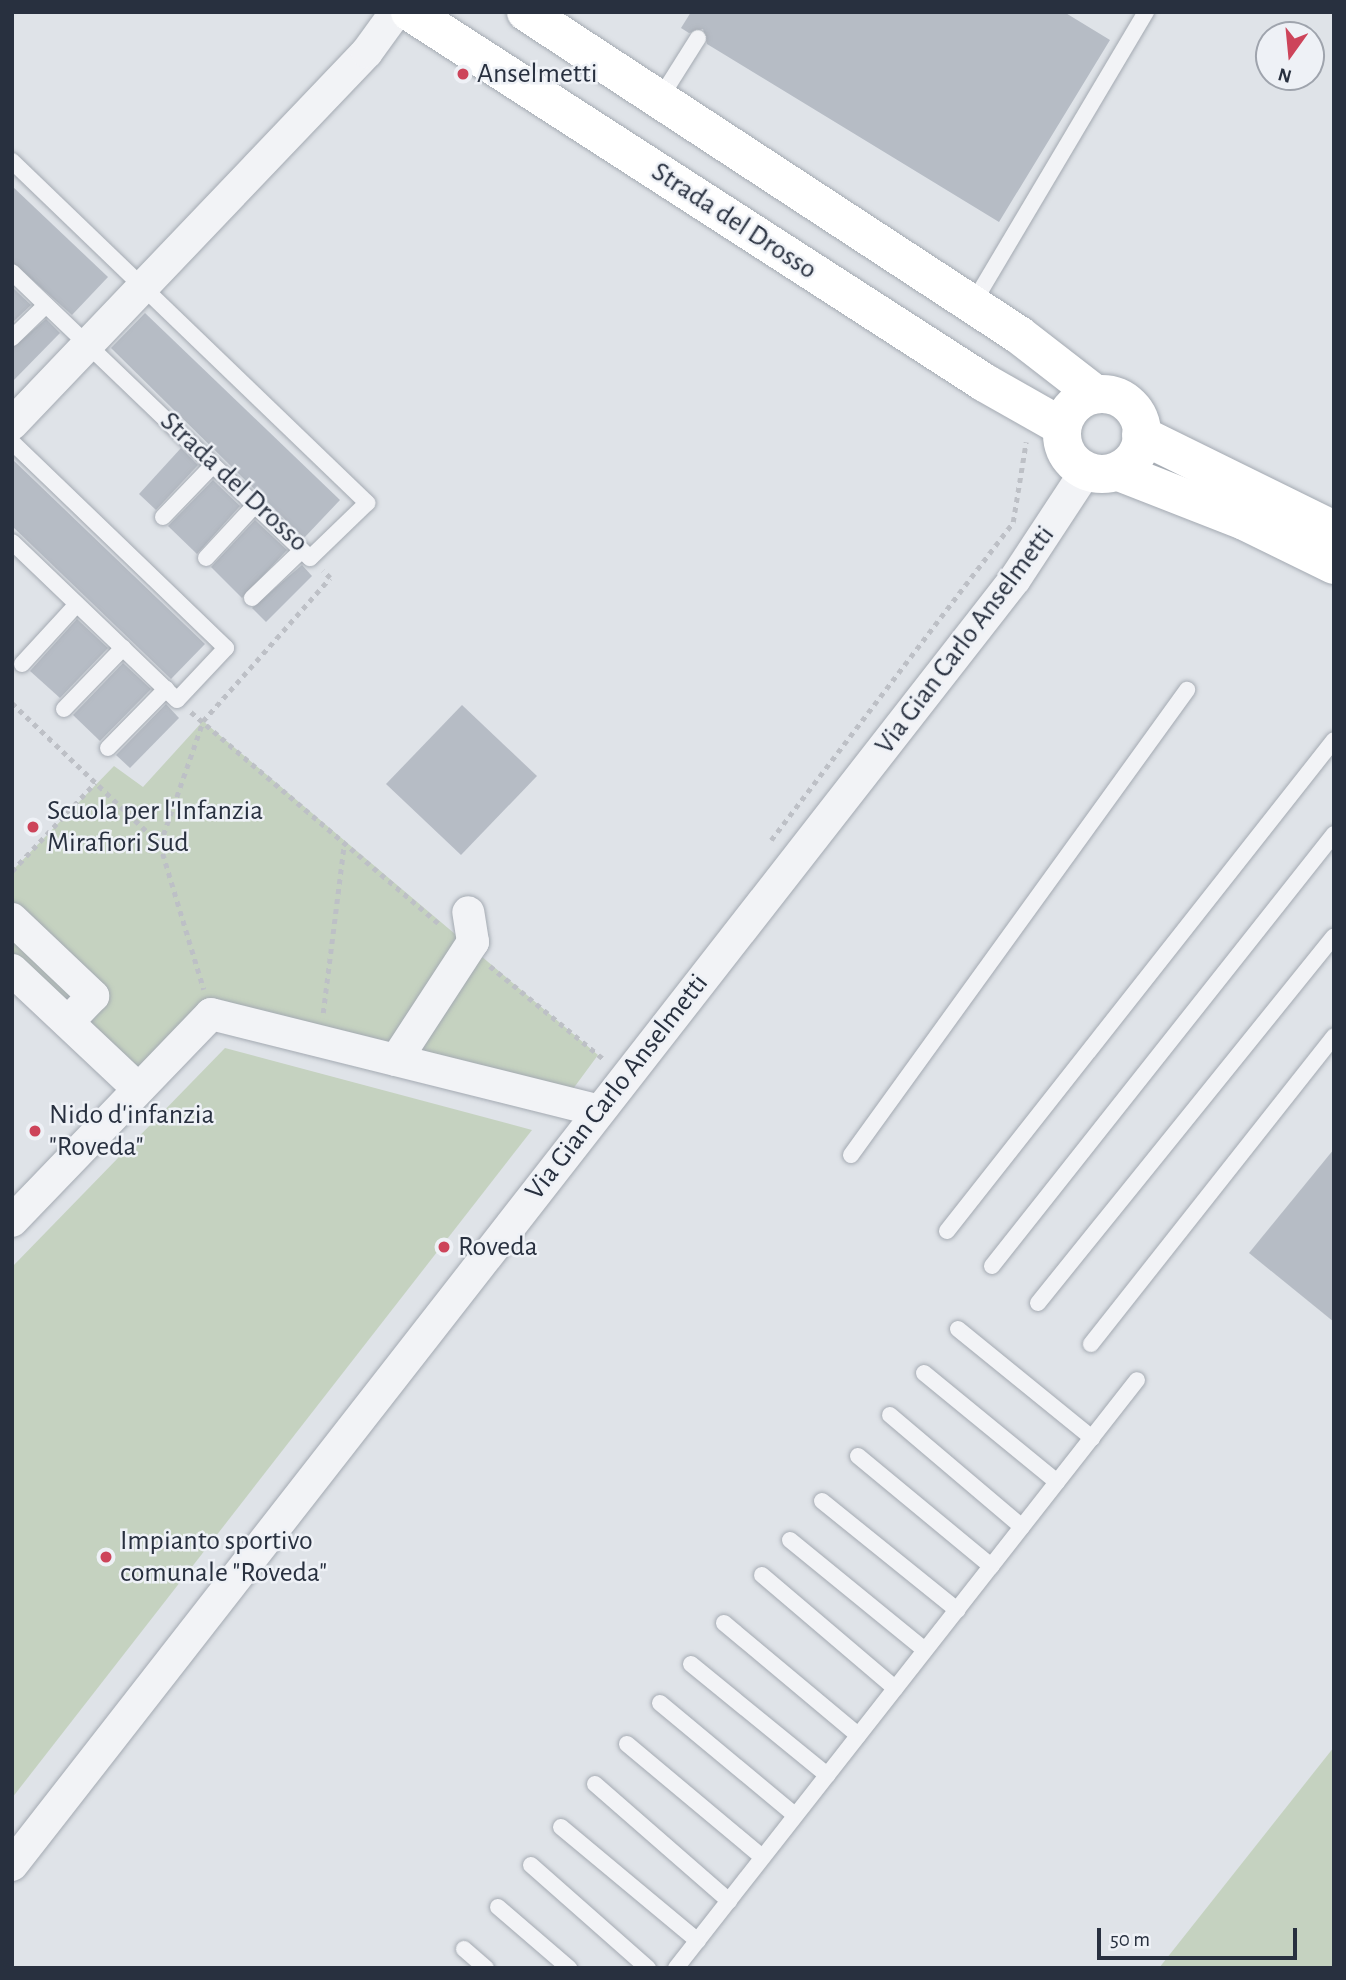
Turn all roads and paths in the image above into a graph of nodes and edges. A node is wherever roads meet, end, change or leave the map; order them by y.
1 (396, 12) edge
2 (410, 12) edge
3 (526, 12) edge
4 (1146, 12) edge
5 (698, 38) dead end
6 (659, 100) junction
7 (12, 161) edge
8 (12, 272) edge
9 (143, 287) junction
10 (46, 305) junction
11 (972, 305) junction
12 (12, 338) edge
13 (88, 345) junction
14 (1095, 394) junction
15 (12, 424) edge
16 (1061, 426) junction
17 (1141, 435) junction
18 (12, 442) edge
19 (213, 465) junction
20 (1103, 471) junction
21 (255, 505) junction
22 (163, 517) dead end
23 (1334, 530) edge
24 (12, 542) edge
25 (306, 554) junction
26 (206, 558) dead end
27 (1334, 565) edge
28 (252, 597) dead end
29 (77, 604) junction
30 (123, 648) junction
31 (22, 664) dead end
32 (166, 689) junction
33 (1187, 690) dead end
34 (12, 703) edge
35 (64, 709) dead end
36 (203, 721) junction
37 (1334, 740) edge
38 (108, 748) dead end
39 (96, 783) junction
40 (1334, 834) edge
41 (344, 843) junction
42 (160, 845) junction
43 (12, 871) edge
44 (468, 912) dead end
45 (12, 919) edge
46 (1334, 936) edge
47 (469, 950) junction
48 (12, 970) edge
49 (211, 1014) junction
50 (68, 1022) junction
51 (1334, 1036) edge
52 (319, 1041) junction
53 (397, 1060) junction
54 (625, 1077) junction
55 (137, 1088) junction
56 (598, 1111) junction
57 (851, 1155) dead end
58 (12, 1221) edge
59 (947, 1231) dead end
60 (992, 1266) dead end
61 (1038, 1303) dead end
62 (958, 1329) dead end
63 (1091, 1344) dead end
64 (923, 1373) dead end
65 (1137, 1380) dead end
66 (890, 1415) dead end
67 (1092, 1438) junction
68 (858, 1456) dead end
69 (1057, 1482) junction
70 (822, 1501) dead end
71 (1022, 1527) junction
72 (790, 1540) dead end
73 (991, 1566) junction
74 (762, 1575) dead end
75 (957, 1610) junction
76 (724, 1623) dead end
77 (925, 1650) junction
78 (691, 1664) dead end
79 (895, 1688) junction
80 (660, 1703) dead end
81 (858, 1735) junction
82 (628, 1744) dead end
83 (827, 1775) junction
84 (596, 1784) dead end
85 (795, 1815) junction
86 (561, 1827) dead end
87 (762, 1857) junction
88 (12, 1865) edge
89 (531, 1865) dead end
90 (729, 1900) junction
91 (498, 1907) dead end
92 (698, 1941) junction
93 (464, 1949) dead end
94 (486, 1968) edge
95 (569, 1968) edge
96 (648, 1968) edge
97 (676, 1968) edge

1 - 9 street
2 - 16 street, Strada del Drosso
3 - 6 street
4 - 11 lane
5 - 6 lane
6 - 11 street
7 - 9 lane, Strada del Drosso
8 - 10 lane, Strada del Drosso
9 - 13 street
9 - 25 lane, Strada del Drosso
10 - 12 lane
10 - 13 lane, Strada del Drosso
11 - 14 street
13 - 15 street
13 - 19 lane, Strada del Drosso
14 - 16 street
14 - 17 street
16 - 20 street
17 - 20 street
17 - 23 street
18 - 32 lane
19 - 21 lane, Strada del Drosso
19 - 22 lane
20 - 27 street
20 - 54 street, Via Gian Carlo Anselmetti
21 - 25 lane, Strada del Drosso
21 - 26 lane
24 - 29 lane
25 - 28 lane
25 - 36 path
29 - 30 lane
29 - 31 lane
30 - 32 lane
30 - 35 lane
32 - 38 lane
33 - 57 lane
34 - 39 path
36 - 41 path
36 - 42 path
37 - 59 lane
39 - 42 path
39 - 43 path
40 - 60 lane
41 - 47 path
41 - 52 path
42 - 49 path
44 - 47 street
45 - 50 street
46 - 61 lane
47 - 53 street
47 - 54 path
48 - 50 street
49 - 52 street
49 - 55 street
50 - 55 street
51 - 63 lane
52 - 53 street
53 - 56 street
54 - 56 street, Via Gian Carlo Anselmetti
55 - 58 street
56 - 88 street, Via Gian Carlo Anselmetti
62 - 67 lane
64 - 69 lane
65 - 67 lane
66 - 71 lane
67 - 69 lane
68 - 73 lane
69 - 71 lane
70 - 75 lane
71 - 73 lane
72 - 77 lane
73 - 75 lane
74 - 79 lane
75 - 77 lane
76 - 81 lane
77 - 79 lane
78 - 83 lane
79 - 81 lane
80 - 85 lane
81 - 83 lane
82 - 87 lane
83 - 85 lane
84 - 90 lane
85 - 87 lane
86 - 92 lane
87 - 90 lane
89 - 96 lane
90 - 92 lane
91 - 95 lane
92 - 97 lane
93 - 94 lane

